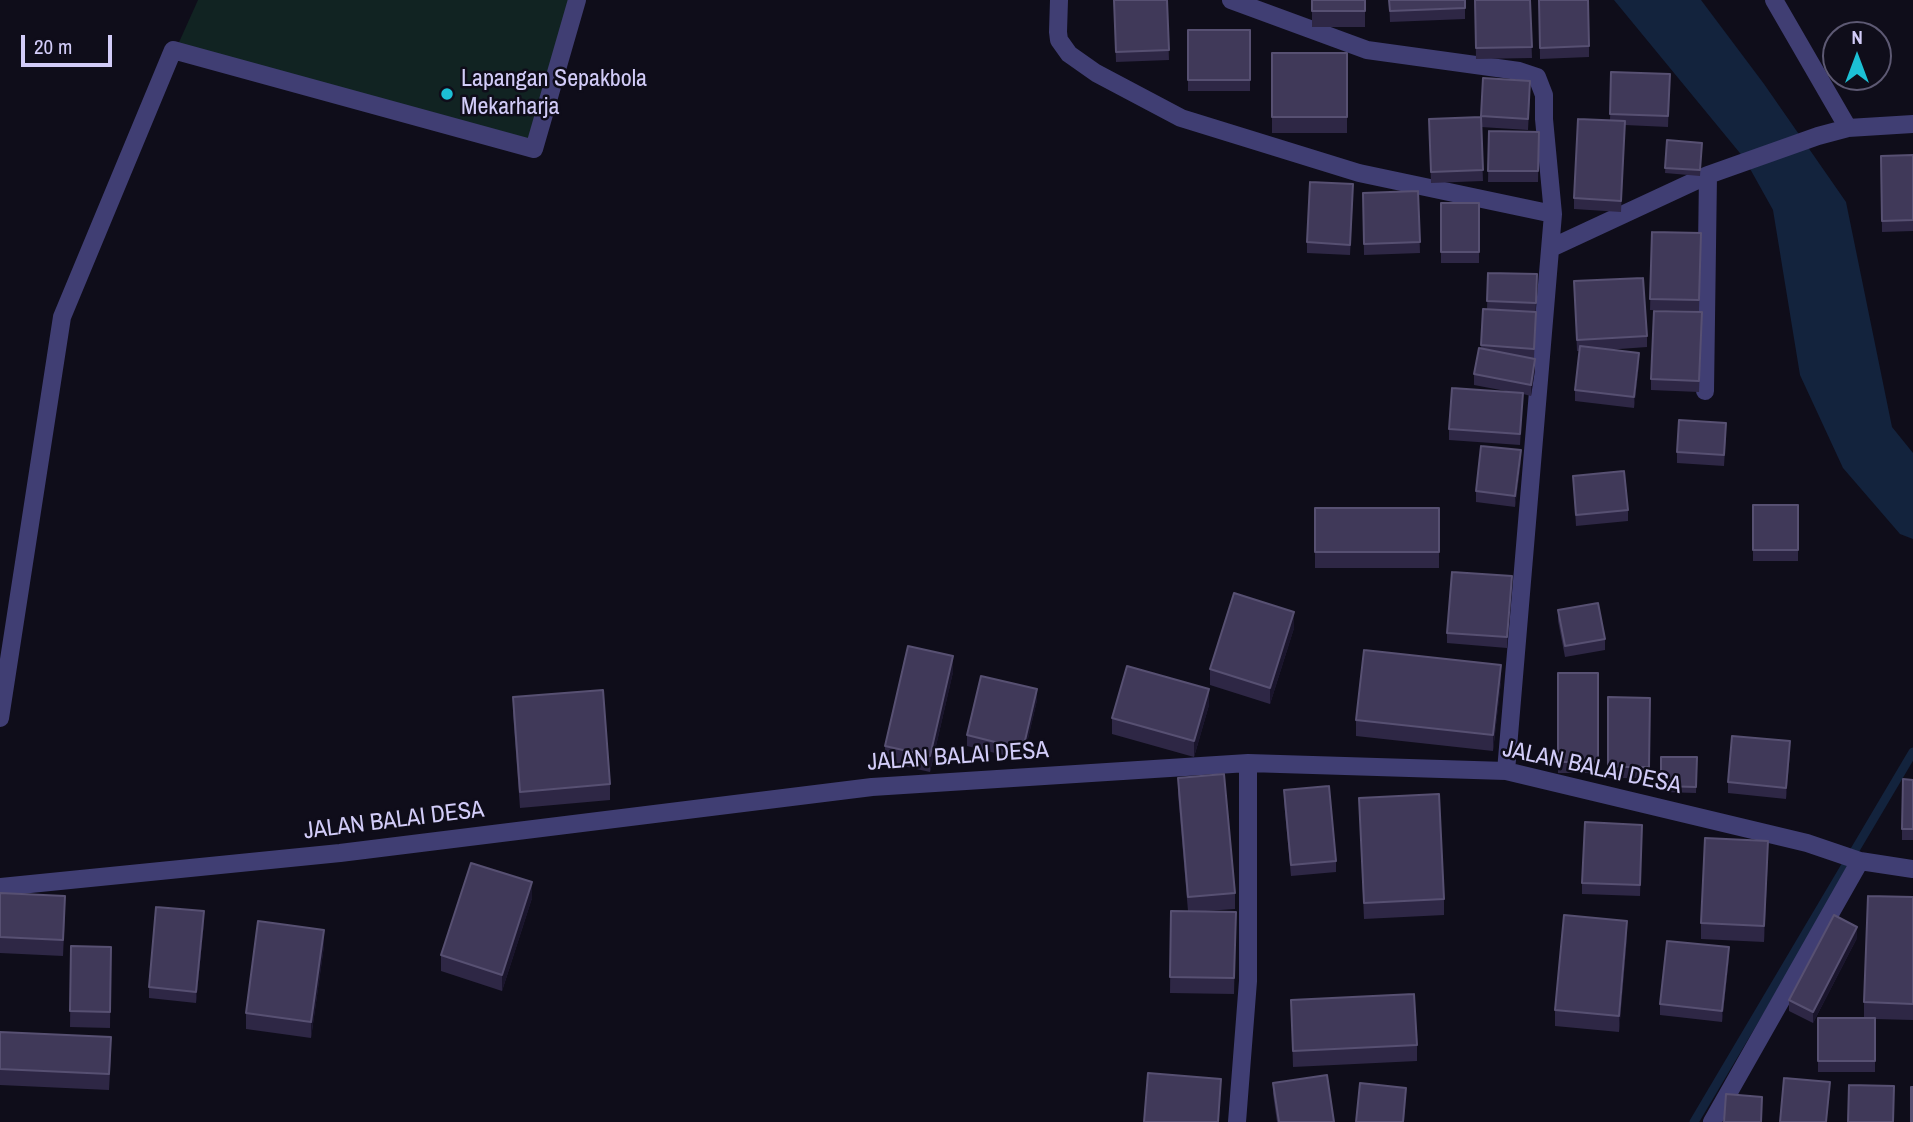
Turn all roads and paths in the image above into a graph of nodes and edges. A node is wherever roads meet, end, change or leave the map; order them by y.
1 (577, 0) edge
2 (1059, 0) edge
3 (1231, 0) edge
4 (1774, 0) edge
5 (1913, 124) edge
6 (1848, 128) junction
7 (1708, 175) junction
8 (1553, 214) junction
9 (1551, 248) junction
10 (1705, 391) dead end
11 (0, 718) edge
12 (1248, 762) junction
13 (1506, 771) junction
14 (1857, 860) junction
15 (1913, 869) edge
16 (0, 887) edge
17 (1237, 1122) edge
18 (1712, 1122) edge

1 - 11 street
2 - 8 street
3 - 8 street
4 - 6 street
5 - 6 street
6 - 7 street
7 - 9 street
7 - 10 street
8 - 9 street
9 - 13 street
12 - 13 street, JALAN BALAI DESA
12 - 16 street, JALAN BALAI DESA
12 - 17 street
13 - 14 street, JALAN BALAI DESA
14 - 15 street, JALAN BALAI DESA
14 - 18 street

